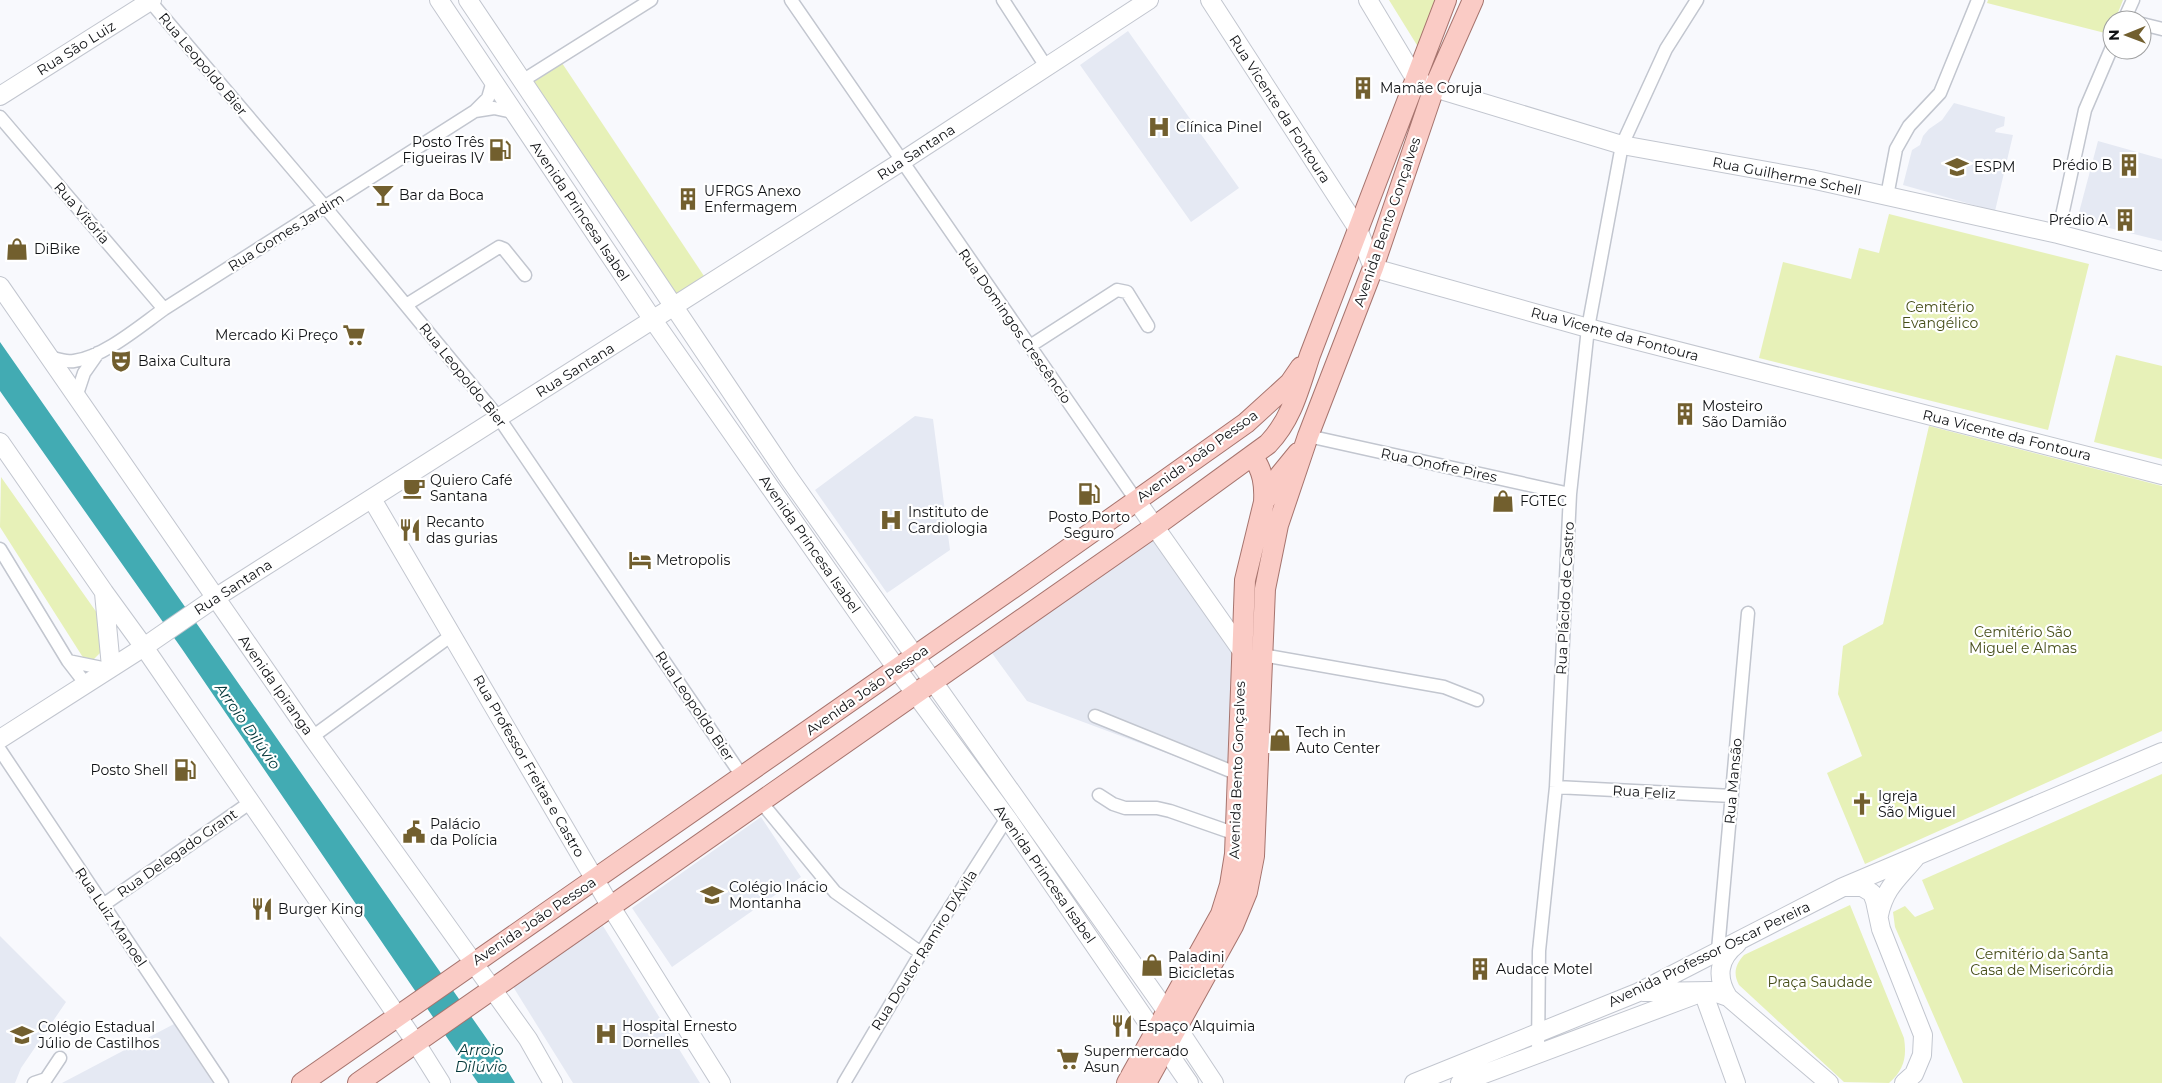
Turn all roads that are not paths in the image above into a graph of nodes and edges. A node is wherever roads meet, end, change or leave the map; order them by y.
1 (438, 0) edge
2 (468, 0) edge
3 (651, 0) edge
4 (791, 0) edge
5 (1003, 0) edge
6 (1149, 0) edge
7 (1210, 0) edge
8 (1368, 0) edge
9 (1446, 0) edge
10 (1473, 0) edge
11 (1697, 0) edge
12 (1978, 0) edge
13 (150, 1) edge
14 (2107, 60) edge
15 (1047, 68) junction
16 (493, 81) junction
17 (522, 81) junction
18 (1425, 84) junction
19 (0, 96) edge
20 (475, 112) junction
21 (513, 112) junction
22 (0, 117) edge
23 (1622, 145) junction
24 (901, 162) junction
25 (1887, 196) junction
26 (325, 207) junction
27 (1358, 229) junction
28 (2058, 234) junction
29 (2162, 261) edge
30 (1373, 268) junction
31 (525, 275) dead end
32 (0, 286) edge
33 (406, 305) junction
34 (673, 307) junction
35 (164, 309) junction
36 (653, 320) junction
37 (1148, 326) dead end
38 (1588, 328) junction
39 (1030, 346) junction
40 (98, 353) junction
41 (1310, 355) junction
42 (51, 358) junction
43 (76, 394) junction
44 (499, 418) junction
45 (1306, 441) junction
46 (0, 442) edge
47 (1253, 457) junction
48 (2162, 475) edge
49 (1570, 494) junction
50 (372, 499) junction
51 (1136, 500) junction
52 (1264, 502) junction
53 (1154, 528) junction
54 (0, 549) edge
55 (104, 592) junction
56 (215, 598) junction
57 (1748, 613) dead end
58 (452, 635) junction
59 (149, 644) junction
60 (1242, 651) junction
61 (1262, 655) junction
62 (914, 657) junction
63 (68, 661) junction
64 (109, 668) junction
65 (897, 669) junction
66 (932, 682) junction
67 (85, 683) junction
68 (915, 694) junction
69 (1477, 700) dead end
70 (1095, 716) dead end
71 (312, 737) junction
72 (0, 739) edge
73 (0, 750) edge
74 (2162, 752) edge
75 (1238, 774) junction
76 (742, 776) junction
77 (1556, 787) junction
78 (1099, 796) dead end
79 (1732, 796) junction
80 (251, 802) junction
81 (761, 802) junction
82 (1007, 818) junction
83 (1236, 834) junction
84 (1918, 855) junction
85 (596, 879) junction
86 (1843, 887) junction
87 (103, 905) junction
88 (611, 907) junction
89 (1879, 915) junction
90 (1749, 934) junction
91 (1718, 950) junction
92 (920, 953) junction
93 (474, 962) junction
94 (493, 989) junction
95 (1639, 992) junction
96 (1702, 992) junction
97 (1728, 997) junction
98 (398, 1017) junction
99 (1172, 1020) junction
100 (1538, 1033) junction
101 (1160, 1040) junction
102 (416, 1043) junction
103 (1538, 1054) junction
104 (60, 1058) dead end
105 (42, 1082) edge
106 (222, 1083) edge
107 (302, 1083) edge
108 (358, 1083) edge
109 (441, 1083) edge
110 (553, 1083) edge
111 (721, 1083) edge
112 (844, 1083) edge
113 (1127, 1083) edge
114 (1146, 1083) edge
115 (1189, 1083) edge
116 (1214, 1083) edge
117 (1414, 1083) edge
118 (1460, 1083) edge
119 (1736, 1083) edge
120 (1830, 1083) edge
121 (1904, 1083) edge

1 - 16 main road, Avenida Princesa Isabel
2 - 17 main road, Avenida Princesa Isabel
3 - 17 street
4 - 24 street, Rua Domingos Crescêncio
5 - 15 street
6 - 15 main road, Rua Santana
7 - 27 main road, Rua Vicente da Fontoura
8 - 18 main road
9 - 18 main road, Avenida Bento Gonçalves
10 - 18 main road, Avenida Bento Gonçalves
11 - 23 street, Rua Plácido de Castro
12 - 25 street
13 - 19 main road, Rua São Luiz
13 - 26 street, Rua Leopoldo Bier
14 - 28 street
15 - 24 main road, Rua Santana
16 - 20 street, Rua Gomes Jardim
16 - 21 main road, Avenida Princesa Isabel
17 - 34 main road, Avenida Princesa Isabel
18 - 23 main road, Rua Guilherme Schell
18 - 27 main road, Avenida Bento Gonçalves
18 - 30 main road, Avenida Bento Gonçalves
20 - 21 street, Rua Gomes Jardim
20 - 26 street, Rua Gomes Jardim
21 - 36 main road, Avenida Princesa Isabel
22 - 35 street, Rua Vitória
23 - 25 main road, Rua Guilherme Schell
23 - 38 street, Rua Plácido de Castro
24 - 34 main road, Rua Santana
24 - 39 street, Rua Domingos Crescêncio
25 - 28 main road, Rua Guilherme Schell
26 - 33 street, Rua Leopoldo Bier
26 - 35 street, Rua Gomes Jardim
27 - 30 main road, Rua Vicente da Fontoura
27 - 41 main road, Avenida Bento Gonçalves
28 - 29 main road, Rua Guilherme Schell
30 - 38 main road, Rua Vicente da Fontoura
30 - 45 main road, Avenida Bento Gonçalves
31 - 33 street
32 - 42 main road, Avenida Ipiranga
33 - 44 street, Rua Leopoldo Bier
34 - 36 main road, Rua Santana
34 - 62 main road, Avenida Princesa Isabel
35 - 40 street, Rua Gomes Jardim
36 - 44 main road, Rua Santana
36 - 65 main road, Avenida Princesa Isabel
37 - 39 street
38 - 48 main road, Rua Vicente da Fontoura
38 - 49 street, Rua Plácido de Castro
39 - 51 street, Rua Domingos Crescêncio
40 - 42 street, Rua Gomes Jardim
40 - 43 street, Rua Gomes Jardim
41 - 47 main road
41 - 51 main road, Avenida João Pessoa
42 - 43 main road, Avenida Ipiranga
43 - 56 main road, Avenida Ipiranga
44 - 50 main road, Rua Santana
44 - 76 street, Rua Leopoldo Bier
45 - 49 street, Rua Onofre Pires
45 - 52 main road, Avenida Bento Gonçalves
45 - 61 main road, Avenida Bento Gonçalves
46 - 55 main road
47 - 52 main road
47 - 53 main road
49 - 77 street, Rua Plácido de Castro
50 - 56 main road, Rua Santana
50 - 58 main road, Rua Professor Freitas e Castro
51 - 53 main road, Rua Domingos Crescêncio
51 - 62 main road, Avenida João Pessoa
52 - 60 main road, Avenida Bento Gonçalves
53 - 60 main road, Rua Domingos Crescêncio
53 - 66 main road
54 - 63 street
55 - 59 main road
55 - 64 main road
56 - 59 main road, Rua Santana
56 - 71 main road, Avenida Ipiranga
57 - 79 street, Rua Mansão
58 - 71 street
58 - 85 main road, Rua Professor Freitas e Castro
59 - 64 main road, Rua Santana
59 - 80 main road
60 - 75 main road, Avenida Bento Gonçalves
61 - 69 street
61 - 99 main road, Avenida Bento Gonçalves
62 - 65 main road, Avenida João Pessoa
62 - 66 main road, Avenida Princesa Isabel
63 - 64 street
63 - 67 street
64 - 67 main road, Rua Santana
65 - 68 main road, Avenida Princesa Isabel
65 - 76 main road, Avenida João Pessoa
66 - 68 main road
66 - 99 main road, Avenida Princesa Isabel
67 - 72 main road, Rua Santana
68 - 81 main road
68 - 82 main road, Avenida Princesa Isabel
70 - 75 street
71 - 93 main road, Avenida Ipiranga
73 - 87 street, Rua Luiz Manoel
74 - 84 main road, Avenida Professor Oscar Pereira
75 - 83 main road, Avenida Bento Gonçalves
76 - 85 main road, Avenida João Pessoa
77 - 79 street, Rua Feliz
77 - 100 street, Rua Plácido de Castro
78 - 83 street
79 - 91 street, Rua Mansão
80 - 87 street, Rua Delegado Grant
80 - 98 main road
81 - 88 main road
81 - 92 street
82 - 92 street, Rua Doutor Ramiro D'Ávila
82 - 101 main road, Avenida Princesa Isabel
83 - 99 main road, Avenida Bento Gonçalves
84 - 86 main road, Avenida Professor Oscar Pereira
84 - 89 main road, Avenida Professor Oscar Pereira
85 - 88 main road, Rua Professor Freitas e Castro
85 - 93 main road, Avenida João Pessoa
86 - 89 main road
86 - 90 main road, Avenida Professor Oscar Pereira
87 - 106 street, Rua Luiz Manoel
88 - 94 main road
88 - 111 main road, Rua Professor Freitas e Castro
89 - 121 main road
90 - 91 main road, Avenida Professor Oscar Pereira
90 - 97 main road
91 - 95 main road, Avenida Professor Oscar Pereira
92 - 112 street, Rua Doutor Ramiro D'Ávila
93 - 94 main road, Avenida Ipiranga
93 - 98 main road, Avenida João Pessoa
94 - 102 main road
94 - 110 main road, Avenida Ipiranga
95 - 96 main road
95 - 100 main road, Avenida Professor Oscar Pereira
96 - 97 main road
96 - 103 main road, Avenida Professor Oscar Pereira
96 - 119 main road
97 - 120 main road
98 - 102 main road
98 - 107 main road, Avenida João Pessoa
99 - 101 main road, Avenida Bento Gonçalves
99 - 116 main road, Avenida Princesa Isabel
100 - 103 street, Rua Plácido de Castro
100 - 117 main road, Avenida Professor Oscar Pereira
101 - 113 main road, Avenida Bento Gonçalves
101 - 114 main road, Avenida Bento Gonçalves
101 - 115 main road, Avenida Princesa Isabel
102 - 108 main road
102 - 109 main road
103 - 118 main road, Avenida Professor Oscar Pereira
104 - 105 street

